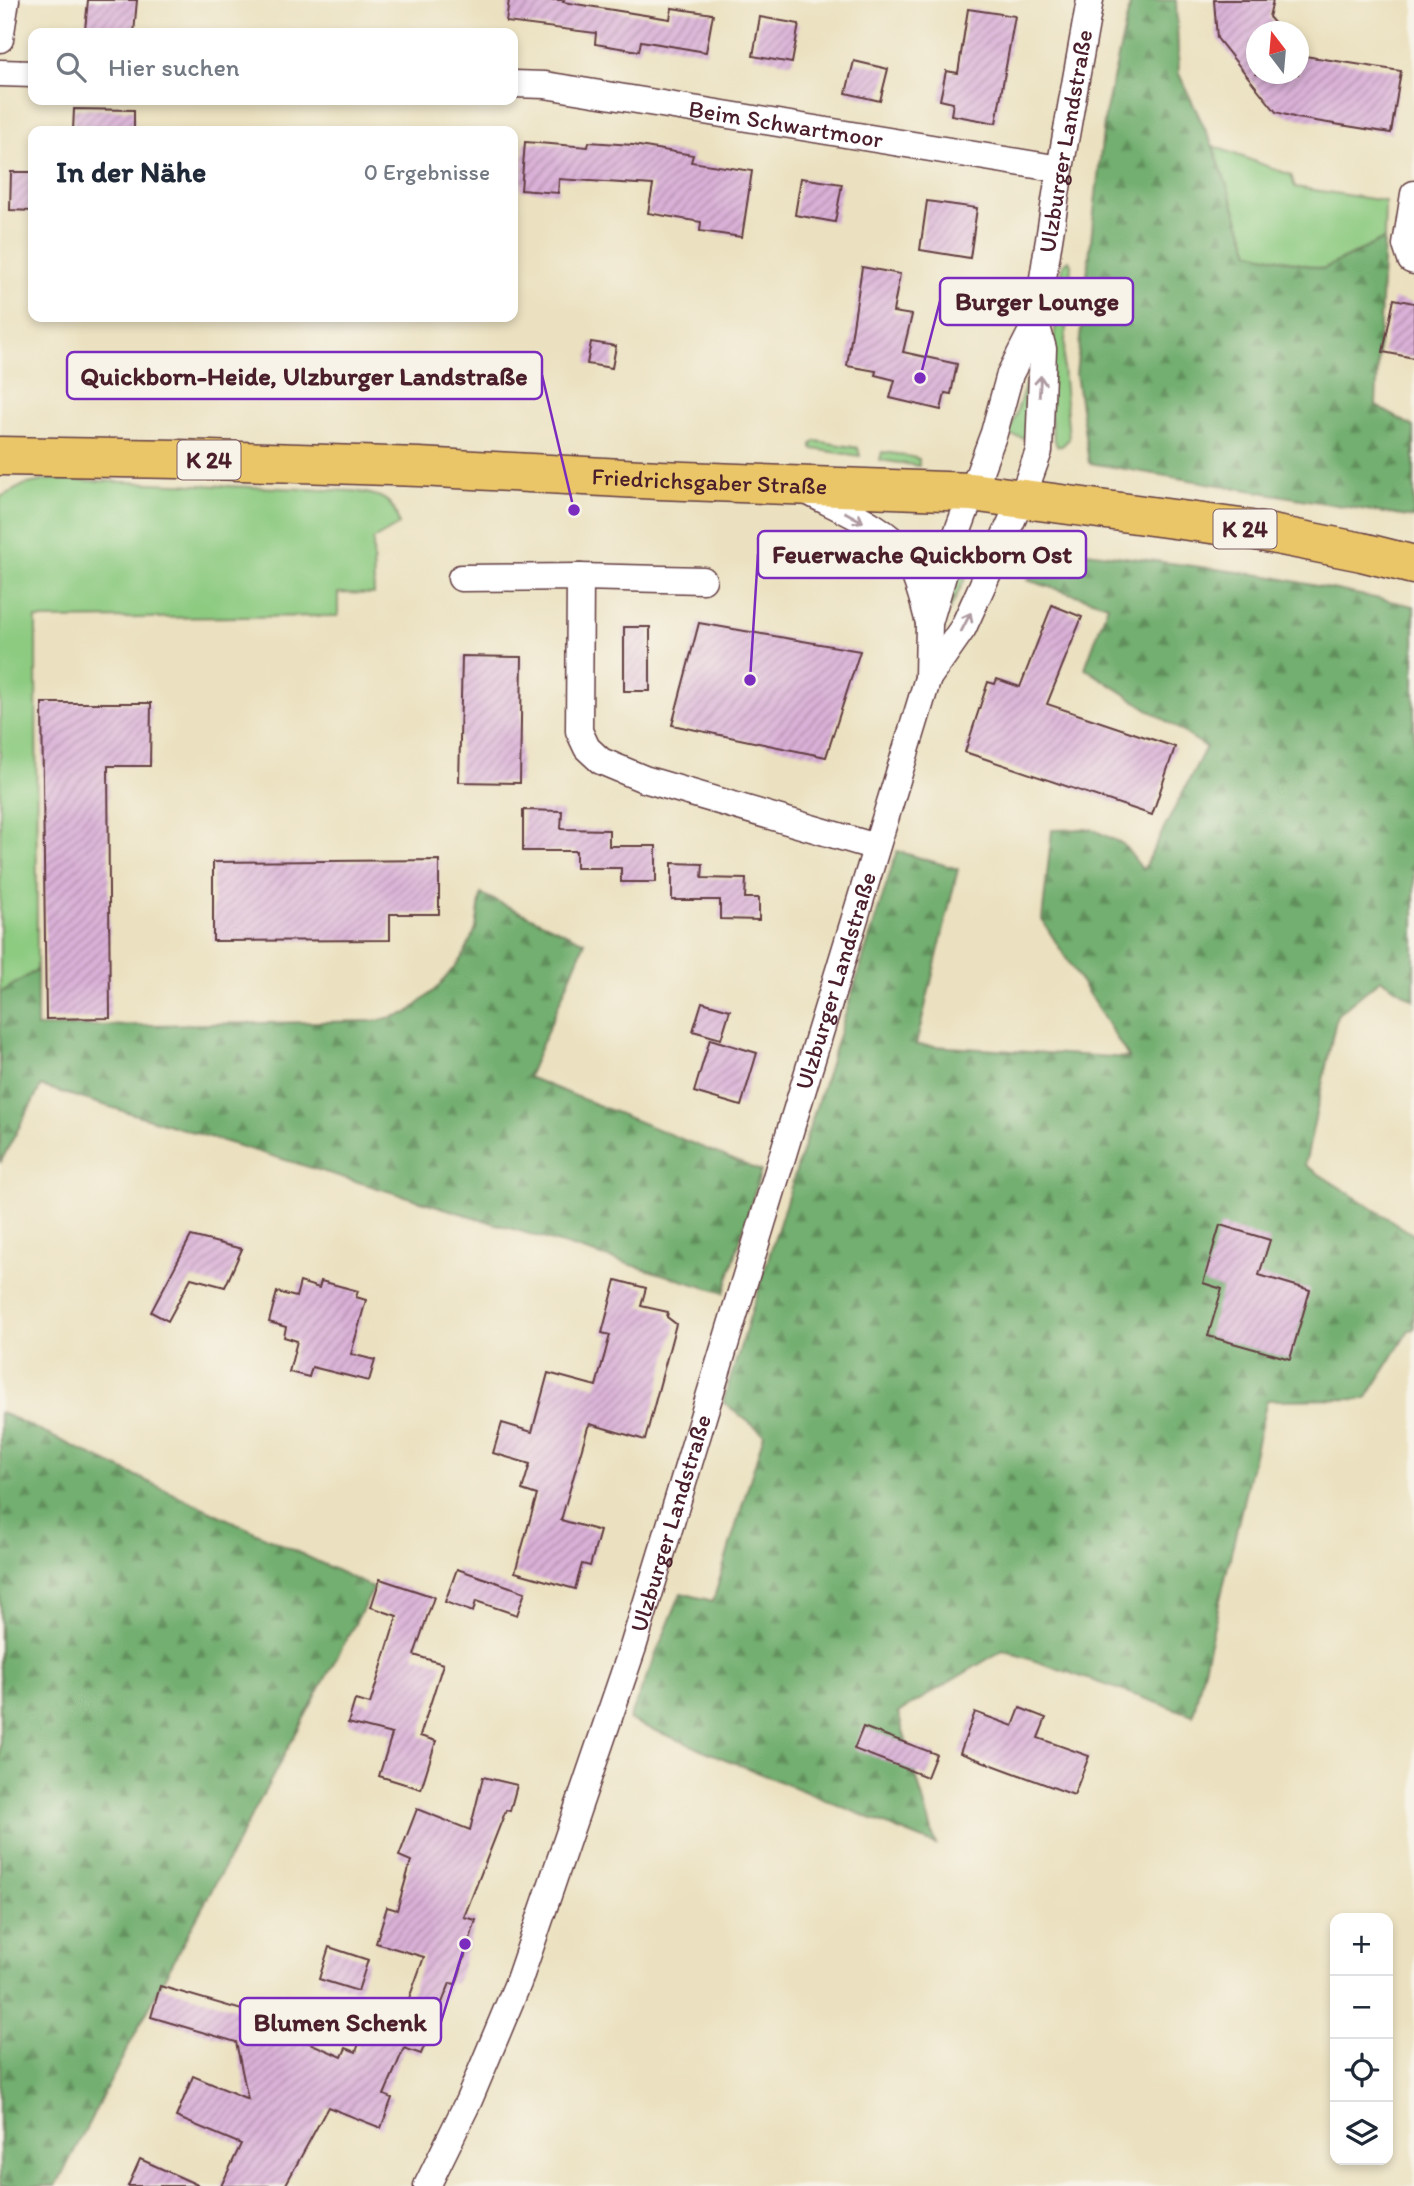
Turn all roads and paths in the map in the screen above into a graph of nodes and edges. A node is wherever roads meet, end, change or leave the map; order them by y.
1 (6, 0) edge
2 (1090, 0) edge
3 (0, 39) edge
4 (0, 73) edge
5 (28, 74) edge
6 (518, 84) edge
7 (1060, 169) junction
8 (1414, 194) edge
9 (1414, 261) edge
10 (1036, 323) junction
11 (0, 456) edge
12 (794, 484) junction
13 (971, 492) junction
14 (1023, 498) junction
15 (1414, 565) edge
16 (580, 577) junction
17 (461, 578) dead end
18 (703, 580) dead end
19 (929, 623) junction
20 (928, 678) junction
21 (876, 847) junction
22 (427, 2186) edge

1 - 3 street
2 - 7 street, Ulzburger Landstraße
4 - 5 street
6 - 7 street, Beim Schwartmoor
7 - 10 street, Ulzburger Landstraße
8 - 9 street
10 - 13 street, Ulzburger Landstraße
14 -> 10 street, Ulzburger Landstraße
11 - 12 main road, Friedrichsgaber Straße / K 24
12 - 13 main road, Friedrichsgaber Straße / K 24
12 -> 19 street, Ulzburger Landstraße
13 - 14 main road, Friedrichsgaber Straße / K 24
13 - 19 street, Ulzburger Landstraße
14 - 15 main road, Friedrichsgaber Straße / K 24
20 -> 14 street, Ulzburger Landstraße
16 - 17 street
16 - 18 street
16 - 21 street, Ulzburger Landstraße
19 - 20 street, Ulzburger Landstraße
20 - 21 street, Ulzburger Landstraße
21 - 22 street, Ulzburger Landstraße

